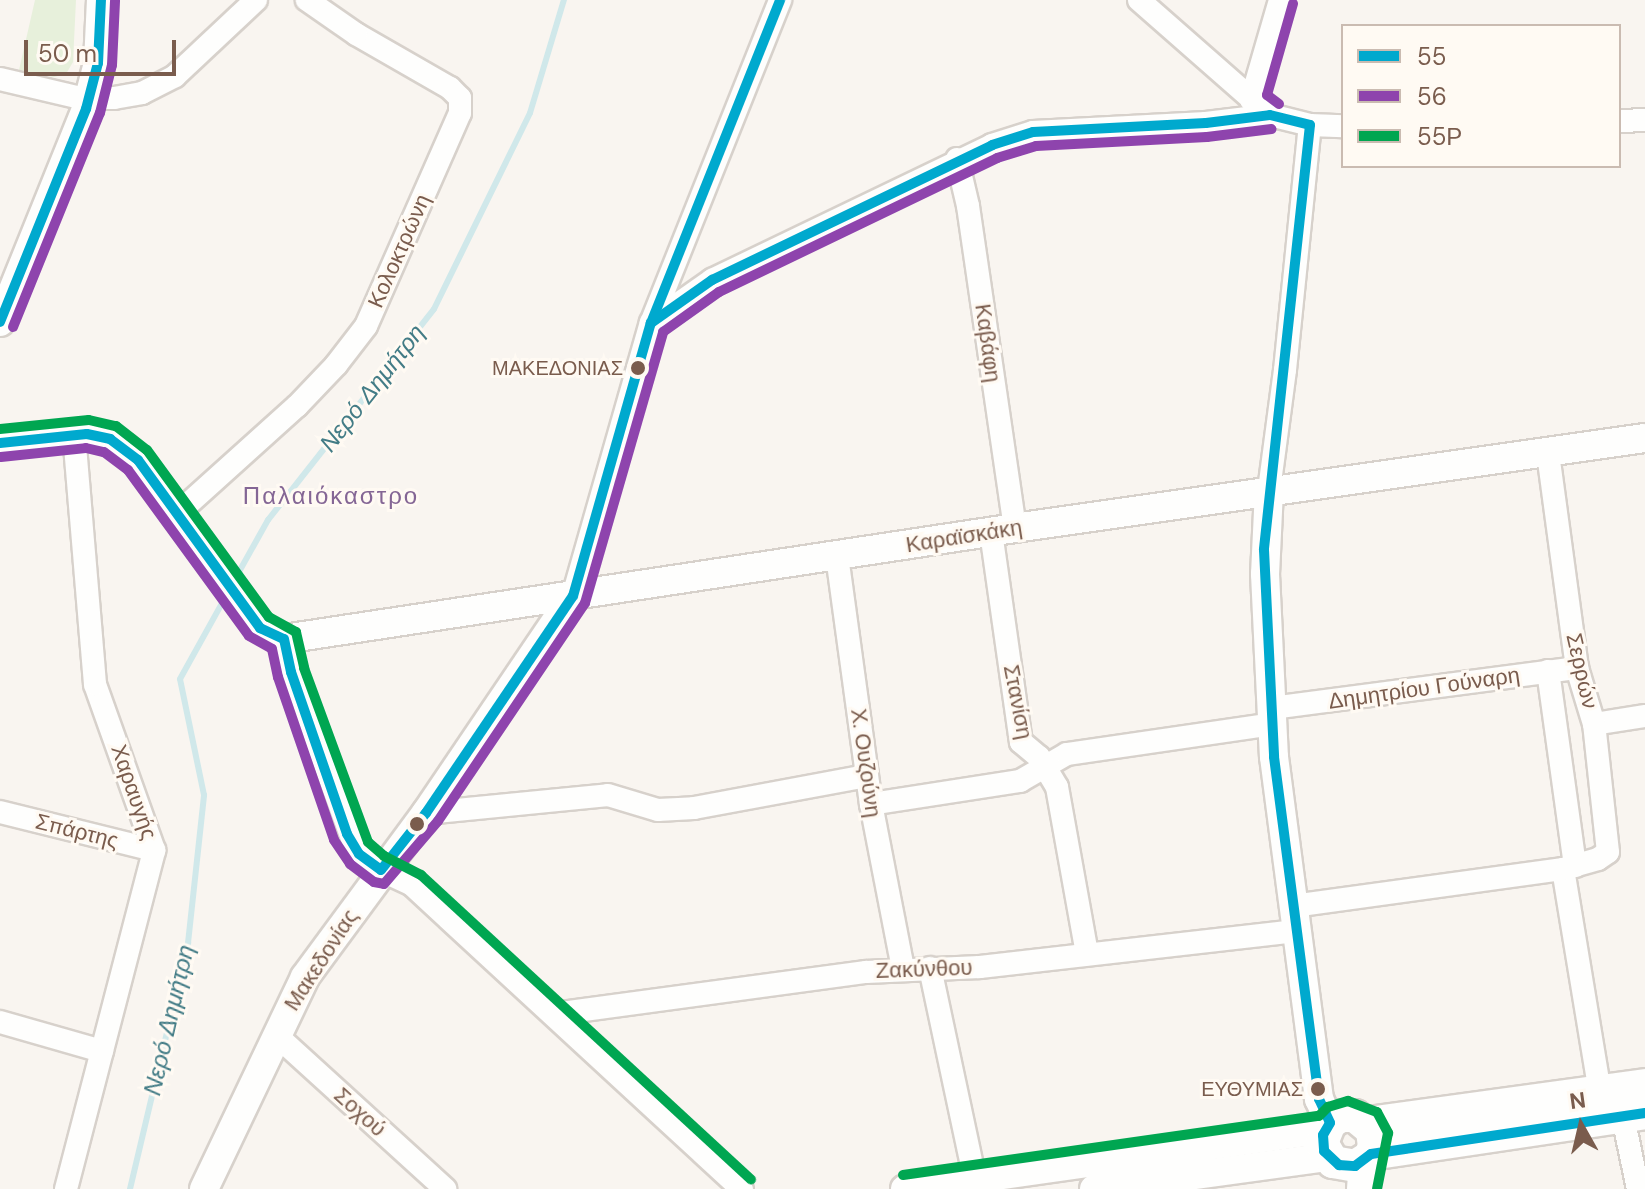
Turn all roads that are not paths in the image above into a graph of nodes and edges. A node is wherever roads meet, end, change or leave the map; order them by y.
1 (101, 0) edge
2 (256, 0) edge
3 (307, 0) edge
4 (780, 0) edge
5 (1139, 0) edge
6 (1280, 0) edge
7 (0, 79) edge
8 (89, 98) junction
9 (1251, 100) junction
10 (1270, 115) junction
11 (1645, 120) edge
12 (1621, 121) edge
13 (1310, 125) junction
14 (1341, 126) edge
15 (957, 159) junction
16 (0, 322) edge
17 (651, 323) junction
18 (74, 435) junction
19 (1645, 438) edge
20 (0, 443) edge
21 (1548, 453) junction
22 (1269, 490) junction
23 (178, 513) junction
24 (1003, 530) junction
25 (837, 556) junction
26 (573, 596) junction
27 (284, 639) junction
28 (1577, 668) junction
29 (1548, 671) junction
30 (1272, 716) junction
31 (1645, 716) edge
32 (1594, 724) junction
33 (1047, 767) junction
34 (867, 776) junction
35 (871, 804) junction
36 (0, 812) edge
37 (426, 813) junction
38 (154, 850) junction
39 (1569, 868) junction
40 (381, 870) junction
41 (1295, 918) junction
42 (1087, 954) junction
43 (903, 968) junction
44 (930, 968) junction
45 (554, 1014) junction
46 (0, 1022) edge
47 (276, 1035) junction
48 (102, 1051) junction
49 (1645, 1085) edge
50 (1600, 1092) junction
51 (1634, 1115) edge
52 (1350, 1150) edge
53 (975, 1179) junction
54 (66, 1189) edge
55 (204, 1189) edge
56 (445, 1189) edge
57 (742, 1189) edge
58 (905, 1189) edge
59 (1094, 1189) edge
60 (1638, 1189) edge

1 - 8 street
2 - 8 street
3 - 23 street, Κολοκτρώνη
4 - 17 street, Μακεδονίας
5 - 9 street
6 - 9 street
7 - 8 street
8 - 16 street
9 - 10 street
10 - 13 street
10 - 15 street
11 - 12 street
13 - 14 street
13 - 22 street
15 - 17 street
15 - 24 street, Καβάφη
17 - 26 street, Μακεδονίας
18 - 20 street
18 - 23 street
18 - 38 street, Χαραυγής
19 - 21 street, Καραϊσκάκη
21 - 22 street, Καραϊσκάκη
21 - 28 street, Σερρών
22 - 24 street, Καραϊσκάκη
22 - 30 street
23 - 27 street
24 - 25 street, Καραϊσκάκη
24 - 33 street, Στανίση
25 - 26 street, Καραϊσκάκη
25 - 34 street, Χ. Ουζούνη
26 - 27 street, Καραϊσκάκη
26 - 37 street, Μακεδονίας
27 - 40 street
28 - 29 street, Δημητρίου Γούναρη
28 - 32 street, Σερρών
29 - 30 street, Δημητρίου Γούναρη
29 - 39 street, Σερρών
30 - 33 street, Δημητρίου Γούναρη
30 - 41 street
31 - 32 street
32 - 39 street, Σερρών
33 - 35 street, Δημητρίου Γούναρη
33 - 42 street, Στανίση
34 - 35 street, Χ. Ουζούνη
34 - 37 street
35 - 43 street, Χ. Ουζούνη
36 - 38 street, Σπάρτης
37 - 40 street, Μακεδονίας
38 - 48 street, Χαραυγής
39 - 41 street, Ζακύνθου
39 - 50 street, Σερρών
40 - 45 street
40 - 47 street, Μακεδονίας
41 - 42 street, Ζακύνθου
41 - 52 street
42 - 44 street, Ζακύνθου
43 - 44 street, Ζακύνθου
43 - 45 street, Ζακύνθου
44 - 53 street
45 - 57 street
46 - 48 street
47 - 55 street, Μακεδονίας
47 - 56 street, Σοχού
48 - 54 street, Χαραυγής
49 - 50 main road
50 - 52 main road
51 - 52 main road
51 - 60 street
52 - 53 street
52 - 59 street
53 - 58 street

